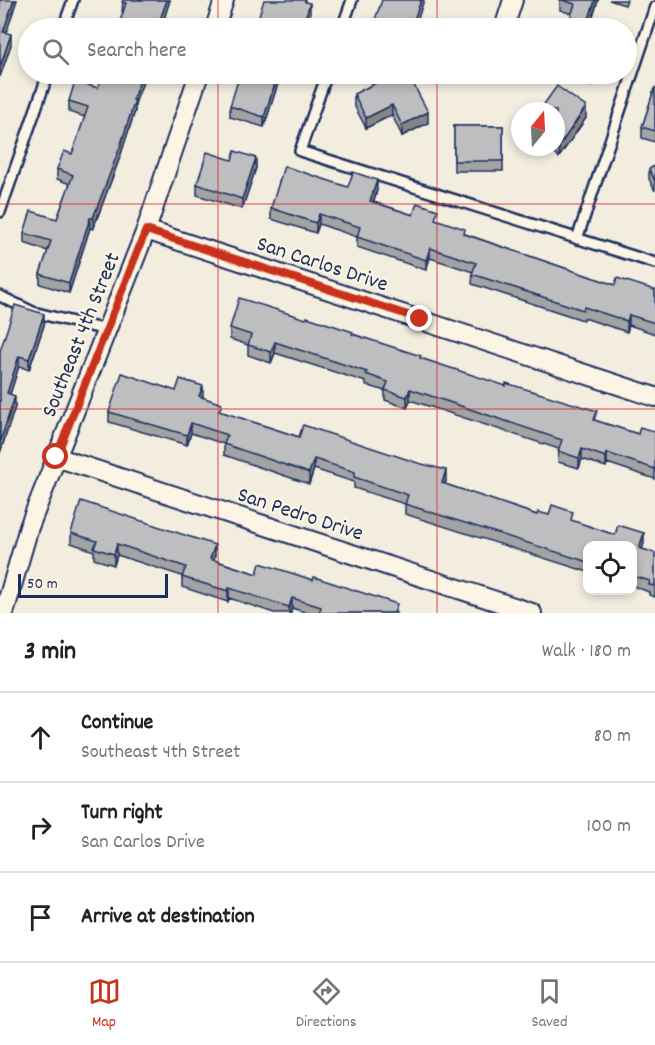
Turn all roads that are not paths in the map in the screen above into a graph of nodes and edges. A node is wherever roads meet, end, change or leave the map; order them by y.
1 (73, 0) edge
2 (224, 0) edge
3 (352, 0) edge
4 (513, 0) edge
5 (655, 7) edge
6 (67, 18) edge
7 (218, 18) edge
8 (346, 18) edge
9 (507, 18) edge
10 (637, 61) edge
11 (45, 84) edge
12 (196, 84) edge
13 (323, 84) edge
14 (629, 84) edge
15 (0, 212) edge
16 (146, 230) junction
17 (577, 239) junction
18 (655, 263) edge
19 (0, 296) edge
20 (106, 330) junction
21 (655, 397) edge
22 (56, 457) junction
23 (4, 613) edge
24 (532, 613) edge

1 - 6 lane
2 - 7 street
3 - 8 lane
4 - 9 street
5 - 10 lane
11 - 15 lane
12 - 16 street, Southeast 4th Street
13 - 17 lane
14 - 17 lane
16 - 20 street, Southeast 4th Street
16 - 21 street, San Carlos Drive
17 - 18 lane
19 - 20 lane
20 - 22 street, Southeast 4th Street
22 - 23 street, Southeast 4th Street
22 - 24 street, San Pedro Drive

